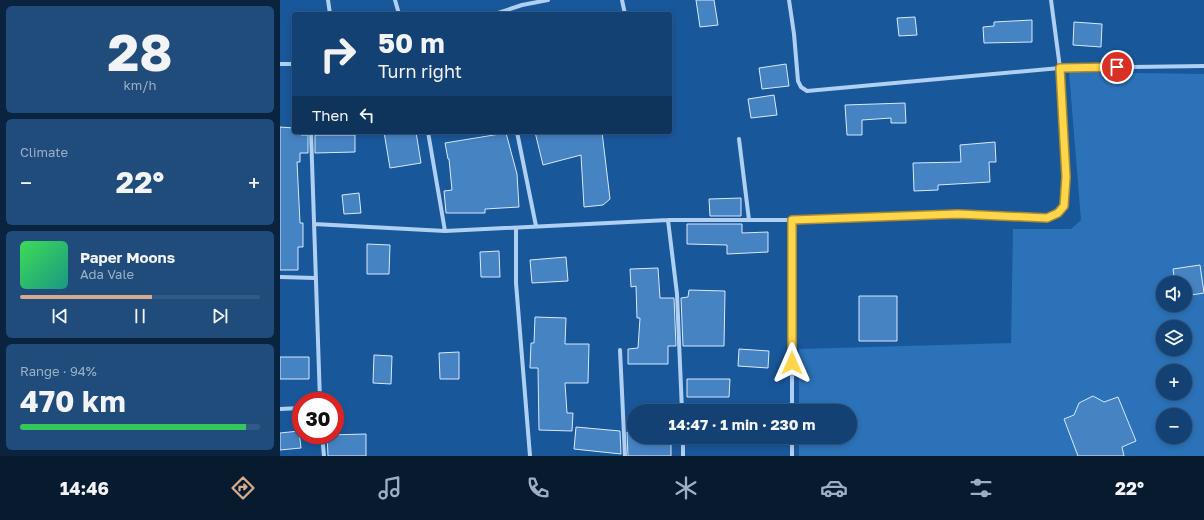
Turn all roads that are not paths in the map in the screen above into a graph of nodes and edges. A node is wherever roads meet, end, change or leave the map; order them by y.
1 (328, 0) edge
2 (395, 0) edge
3 (548, 0) edge
4 (622, 0) edge
5 (789, 0) edge
6 (1051, 0) edge
7 (330, 12) edge
8 (398, 12) edge
9 (501, 12) edge
10 (625, 12) edge
11 (280, 64) edge
12 (292, 64) edge
13 (1204, 66) edge
14 (1060, 68) junction
15 (311, 134) edge
16 (428, 134) edge
17 (517, 134) edge
18 (739, 139) dead end
19 (668, 220) junction
20 (749, 220) junction
21 (792, 220) junction
22 (314, 224) junction
23 (536, 226) junction
24 (516, 228) junction
25 (445, 231) junction
26 (280, 277) edge
27 (315, 278) junction
28 (620, 350) dead end
29 (320, 392) edge
30 (682, 404) edge
31 (792, 404) edge
32 (292, 408) edge
33 (280, 409) edge
34 (323, 444) edge
35 (683, 444) edge
36 (792, 444) edge
37 (324, 456) edge
38 (530, 456) edge
39 (625, 456) edge
40 (683, 456) edge
41 (792, 456) edge

1 - 7 street
2 - 8 street
3 - 9 street
4 - 10 street
5 - 14 street
6 - 14 street
11 - 12 street
13 - 14 street
14 - 21 street
15 - 22 street
16 - 25 street
17 - 23 street
18 - 20 street
19 - 20 street
19 - 23 street
19 - 30 street
20 - 21 street
21 - 31 street
22 - 25 street
22 - 27 street
23 - 24 street
24 - 25 street
24 - 38 street
26 - 27 street
27 - 29 street
28 - 39 street
32 - 33 street
34 - 37 street
35 - 40 street
36 - 41 street

